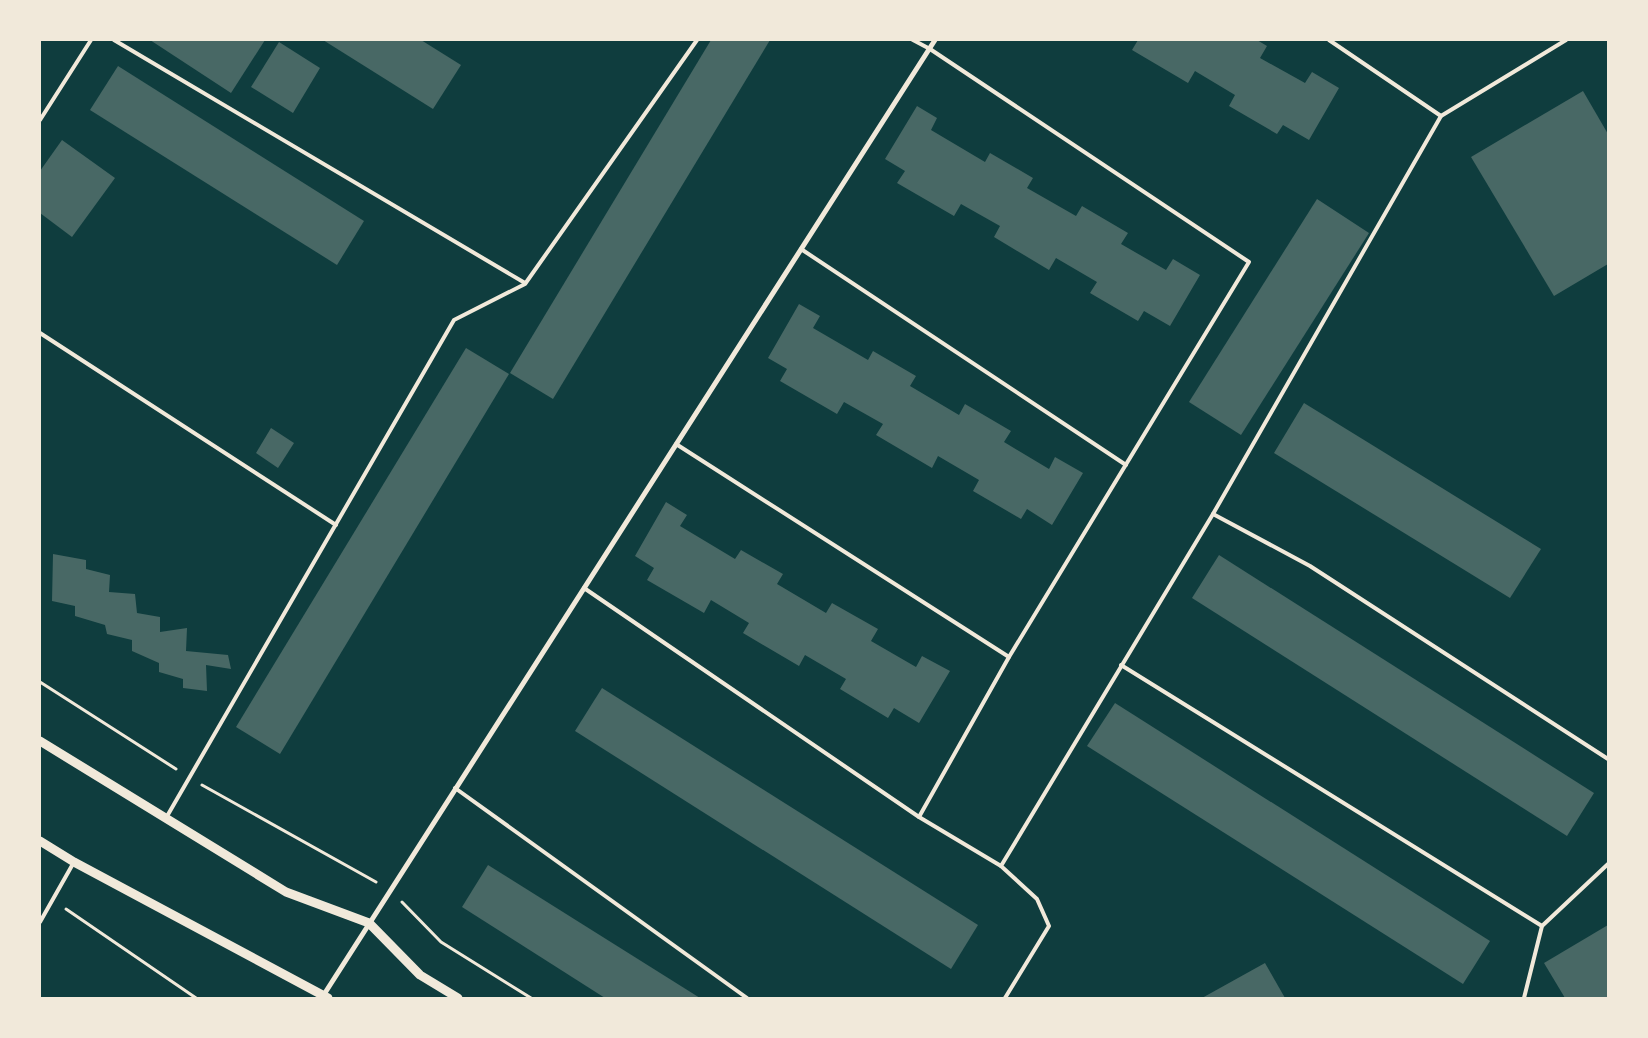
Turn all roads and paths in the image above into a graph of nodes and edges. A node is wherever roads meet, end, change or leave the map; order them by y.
1 (91, 40) edge
2 (114, 40) edge
3 (697, 40) edge
4 (913, 40) edge
5 (934, 40) edge
6 (1329, 40) edge
7 (1566, 40) edge
8 (930, 48) junction
9 (1441, 116) junction
10 (40, 120) edge
11 (802, 249) junction
12 (525, 284) junction
13 (40, 333) edge
14 (676, 444) junction
15 (1126, 465) junction
16 (1213, 514) junction
17 (336, 525) junction
18 (584, 588) junction
19 (1009, 657) junction
20 (1121, 665) junction
21 (40, 682) edge
22 (40, 741) edge
23 (1608, 759) edge
24 (190, 778) junction
25 (455, 788) junction
26 (919, 817) junction
27 (166, 818) junction
28 (40, 841) edge
29 (74, 862) junction
30 (1608, 864) edge
31 (1001, 866) junction
32 (390, 889) junction
33 (52, 900) junction
34 (40, 922) edge
35 (369, 923) junction
36 (1542, 926) junction
37 (325, 997) edge
38 (196, 998) edge
39 (458, 998) edge
40 (532, 998) edge
41 (746, 998) edge
42 (1005, 998) edge
43 (1524, 998) edge

1 - 10 lane
2 - 12 lane
3 - 12 lane
4 - 8 lane
5 - 8 street
6 - 9 lane
7 - 9 lane
8 - 11 street
8 - 15 lane
9 - 16 lane
11 - 14 street
11 - 15 lane
12 - 17 lane
13 - 17 lane
14 - 18 street
14 - 19 lane
15 - 19 lane
16 - 20 lane
16 - 23 lane
17 - 24 lane
18 - 25 street
18 - 26 lane
19 - 26 lane
20 - 31 lane
20 - 36 lane
21 - 24 path
22 - 27 street
24 - 27 lane
24 - 32 path
25 - 32 street
25 - 41 lane
26 - 31 lane
27 - 35 street
28 - 29 street
29 - 33 lane
29 - 37 street
30 - 36 lane
31 - 42 lane
32 - 35 street
32 - 40 path
33 - 34 lane
33 - 38 path
35 - 37 street
35 - 39 street
36 - 43 lane

